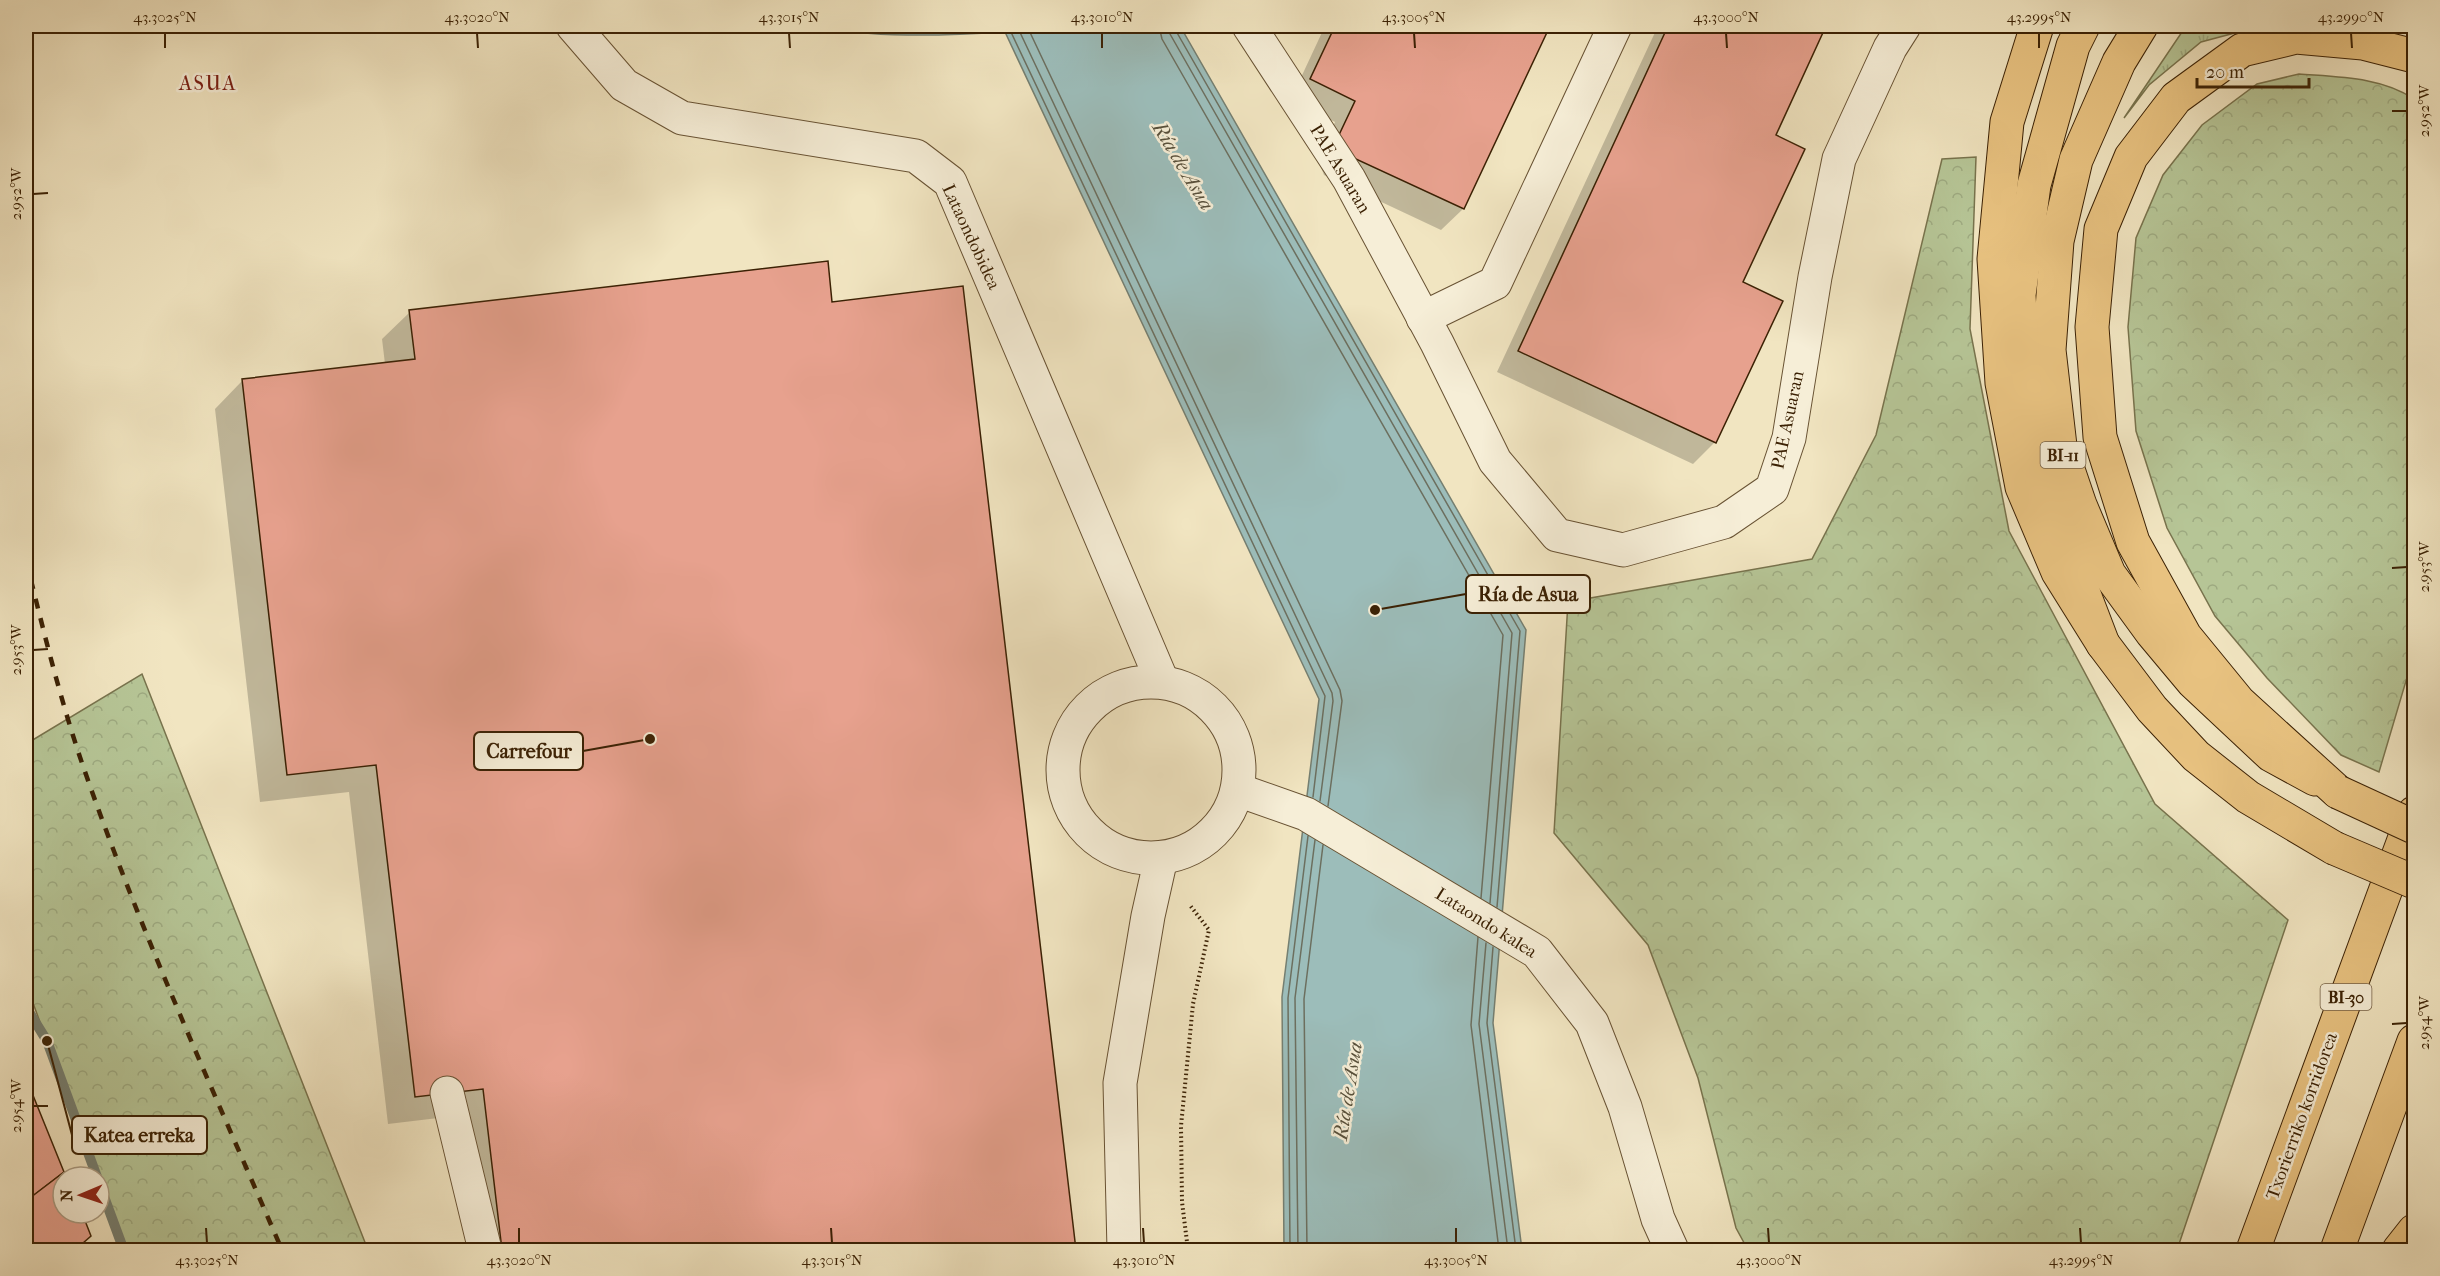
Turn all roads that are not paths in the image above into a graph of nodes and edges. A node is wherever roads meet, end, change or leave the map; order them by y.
1 (573, 26) edge
2 (1249, 26) edge
3 (1615, 26) edge
4 (1904, 26) edge
5 (2037, 26) edge
6 (2141, 26) edge
7 (2078, 36) edge
8 (2415, 56) edge
9 (1423, 318) junction
10 (2103, 644) junction
11 (1162, 681) junction
12 (1238, 790) junction
13 (2338, 792) junction
14 (2415, 813) edge
15 (2415, 827) edge
16 (1161, 858) junction
17 (2415, 882) edge
18 (2415, 1041) edge
19 (447, 1093) dead end
20 (2415, 1231) edge
21 (485, 1251) edge
22 (1124, 1251) edge
23 (1672, 1251) edge
24 (2253, 1251) edge
25 (2337, 1251) edge
26 (2399, 1251) edge

1 - 11 street, Lataondobidea
2 - 9 street, PAE Asuaran
3 - 9 street
4 - 9 street, PAE Asuaran
5 - 10 main road, BI-11
6 - 13 main road, BI-11
7 - 10 main road
8 - 13 main road
10 - 17 main road, BI-11, bridge
11 - 12 street
11 - 16 street
12 - 16 street
12 - 23 street, Lataondo kalea
13 - 15 main road, BI-11, bridge
14 - 24 main road, Txorierriko korridorea / BI-30
16 - 22 street
18 - 25 main road
19 - 21 street
20 - 26 main road

